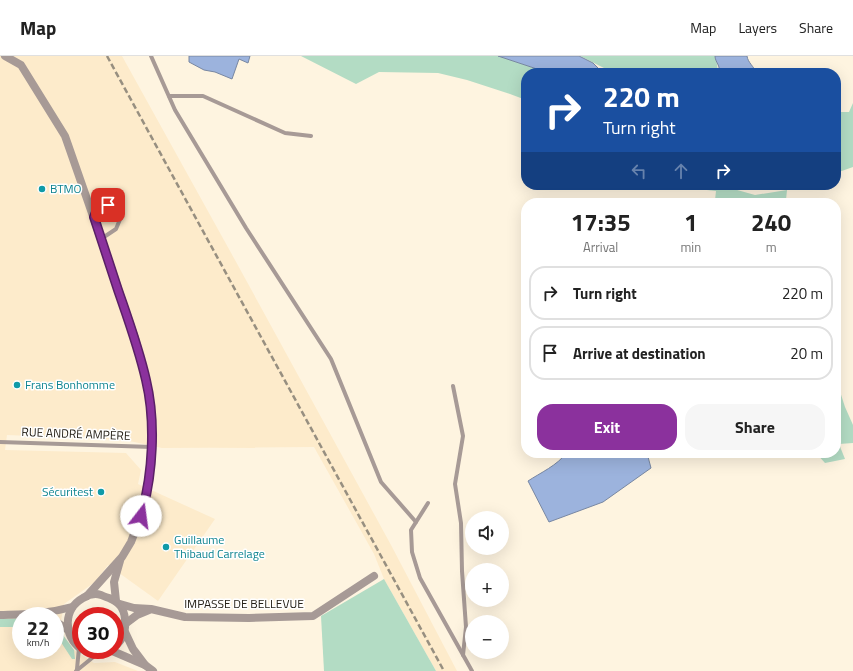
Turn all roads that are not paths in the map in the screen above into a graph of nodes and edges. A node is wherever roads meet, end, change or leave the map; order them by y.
1 (5, 56) edge
2 (151, 56) edge
3 (169, 96) junction
4 (311, 136) dead end
5 (94, 217) junction
6 (102, 239) junction
7 (453, 386) dead end
8 (0, 442) edge
9 (152, 447) junction
10 (428, 503) dead end
11 (416, 522) junction
12 (122, 557) junction
13 (374, 576) dead end
14 (87, 596) junction
15 (118, 603) junction
16 (72, 606) junction
17 (64, 609) edge
18 (151, 609) junction
19 (0, 614) edge
20 (12, 614) edge
21 (64, 627) edge
22 (125, 628) junction
23 (68, 630) junction
24 (72, 640) edge
25 (463, 655) junction
26 (124, 656) edge
27 (79, 659) edge
28 (90, 659) edge
29 (145, 666) junction
30 (76, 670) edge
31 (153, 671) edge
32 (472, 671) edge

1 - 5 street
2 - 3 lane
3 - 4 lane
3 - 11 lane
5 - 6 street
5 - 6 lane
6 - 9 street
7 - 25 lane
8 - 9 lane, RUE ANDRÉ AMPÈRE
9 - 12 street
10 - 11 lane
11 - 25 lane
12 - 14 street
12 - 15 street
13 - 18 street, IMPASSE DE BELLEVUE
14 - 15 street, IMPASSE DE BELLEVUE
14 - 16 street
15 - 18 street, IMPASSE DE BELLEVUE
15 - 22 street
16 - 17 street
16 - 23 street
18 - 22 street
19 - 20 street
21 - 23 street
22 - 29 street
23 - 24 street
25 - 32 lane
26 - 29 street
27 - 30 lane
28 - 30 lane
29 - 31 street

